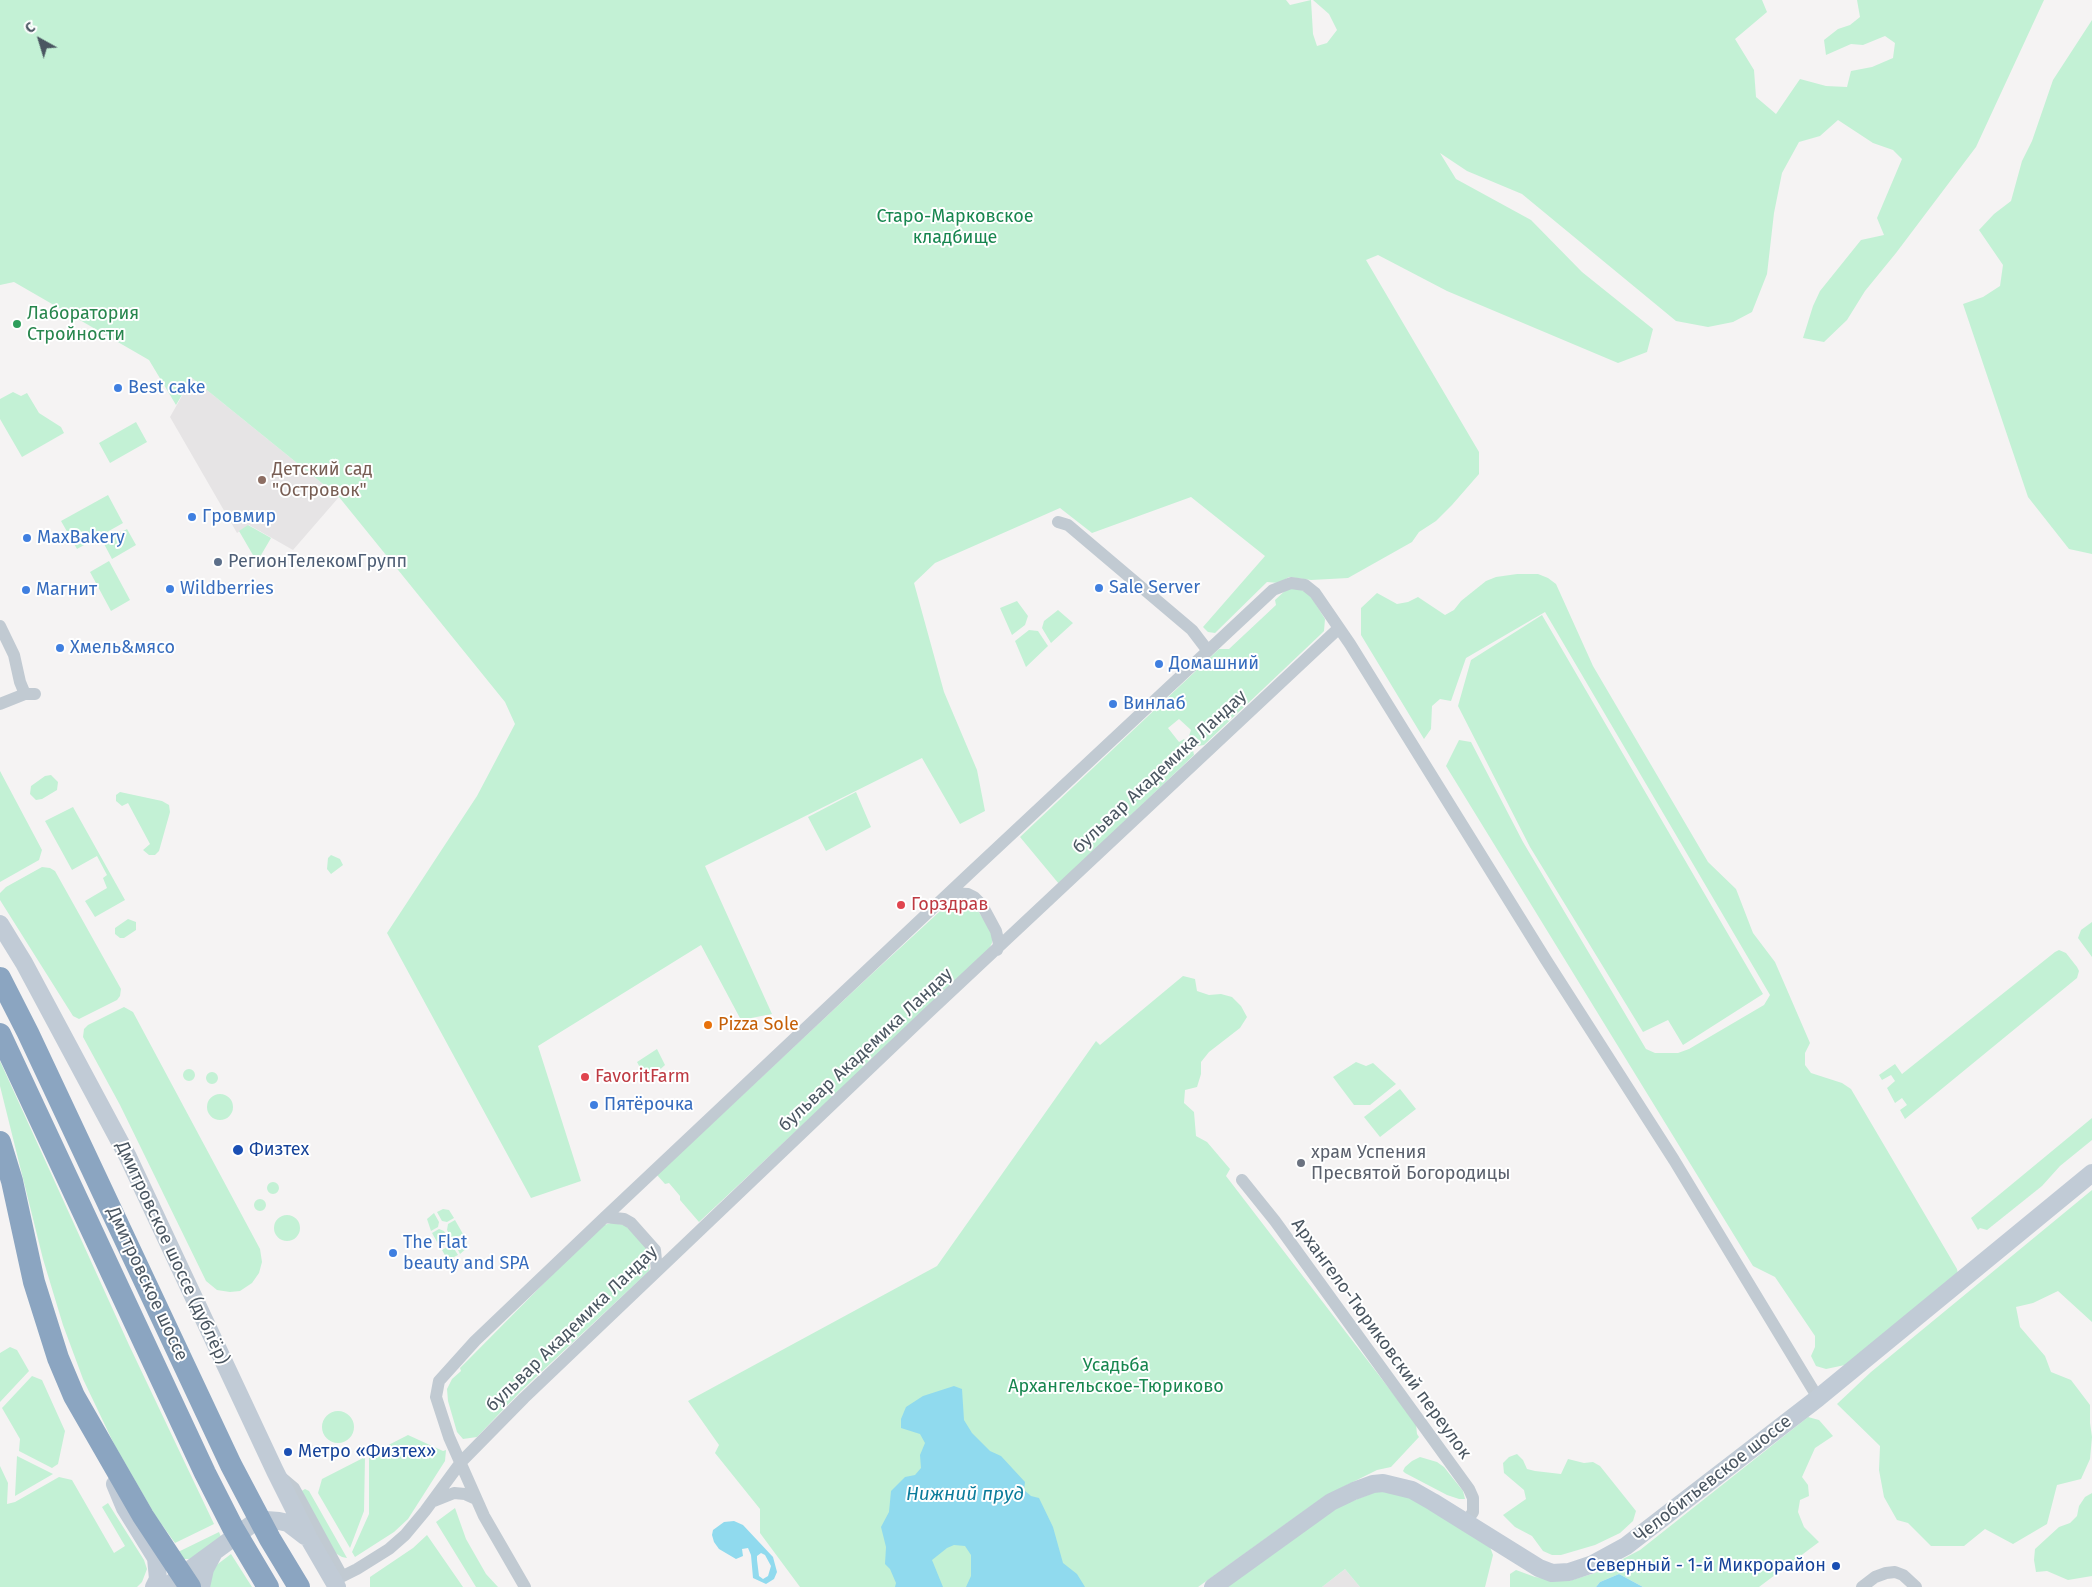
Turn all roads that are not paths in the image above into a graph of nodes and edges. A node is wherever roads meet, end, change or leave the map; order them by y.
1 (1058, 522) dead end
2 (0, 626) edge
3 (1339, 628) junction
4 (1208, 651) junction
5 (0, 704) edge
6 (950, 892) junction
7 (0, 924) edge
8 (997, 950) junction
9 (0, 978) edge
10 (0, 1034) edge
11 (0, 1142) edge
12 (2092, 1174) edge
13 (0, 1178) edge
14 (1242, 1180) dead end
15 (605, 1217) junction
16 (657, 1271) junction
17 (34, 1282) junction
18 (1818, 1398) junction
19 (461, 1462) junction
20 (112, 1464) junction
21 (274, 1469) junction
22 (476, 1498) junction
23 (431, 1502) junction
24 (1466, 1522) junction
25 (308, 1538) junction
26 (215, 1551) junction
27 (179, 1583) edge
28 (334, 1583) edge
29 (154, 1587) edge
30 (201, 1587) edge
31 (268, 1587) edge
32 (299, 1587) edge
33 (525, 1587) edge
34 (1213, 1587) edge
35 (1862, 1587) edge
36 (1916, 1587) edge

1 - 4 street
2 - 5 street
3 - 4 street
3 - 8 street, бульвар Академика Ландау
3 - 18 street
4 - 6 street
6 - 8 street
6 - 15 street
7 - 21 street, Дмитровское шоссе (дублёр)
8 - 16 street, бульвар Академика Ландау
9 - 32 highway, Дмитровское шоссе
10 - 31 highway, Дмитровское шоссе
11 - 17 highway
12 - 18 street, Челобитьевское шоссе
13 - 17 street
14 - 24 street, Архангело-Тюриковский переулок
15 - 16 street
15 - 19 street
16 - 19 street, бульвар Академика Ландау
17 - 20 highway
18 - 24 street, Челобитьевское шоссе
19 - 22 street
19 - 23 street, бульвар Академика Ландау
20 - 27 highway
20 - 29 street
21 - 25 street, Дмитровское шоссе (дублёр)
21 - 28 street
22 - 23 street
22 - 33 street
23 - 28 street, бульвар Академика Ландау
24 - 34 street, Челобитьевское шоссе
25 - 26 street
25 - 28 street, Дмитровское шоссе (дублёр)
26 - 27 street
26 - 30 street
35 - 36 street

